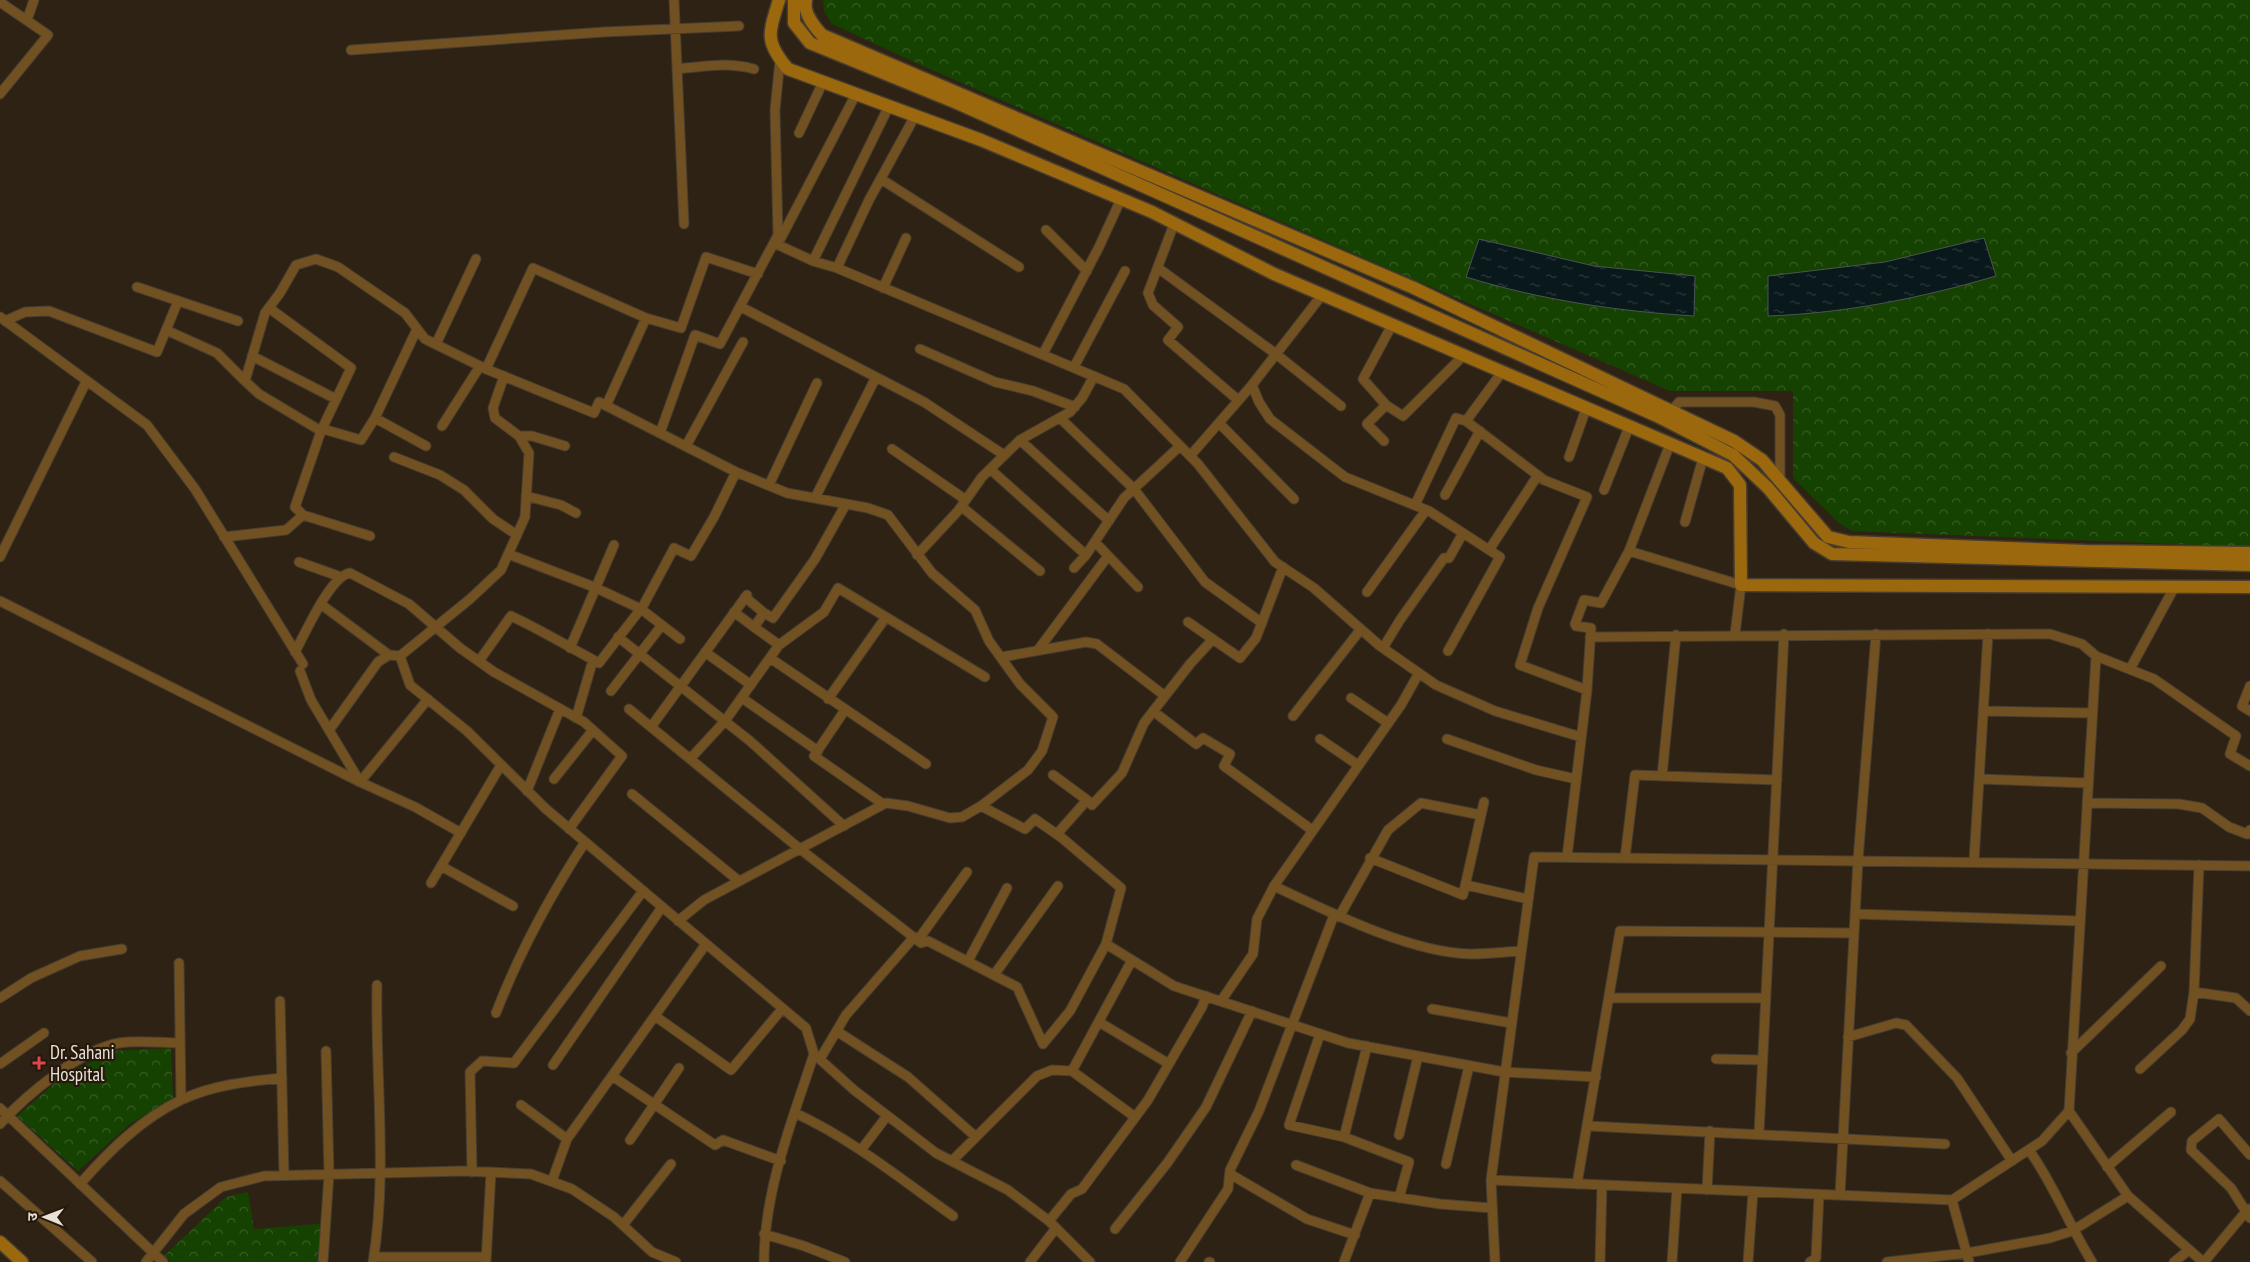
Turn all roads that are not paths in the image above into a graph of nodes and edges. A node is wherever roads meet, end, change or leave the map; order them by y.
1 (34, 0) edge
2 (674, 0) edge
3 (780, 0) edge
4 (794, 0) edge
5 (806, 0) edge
6 (0, 2) edge
7 (27, 20) junction
8 (739, 26) dead end
9 (675, 30) junction
10 (351, 50) dead end
11 (780, 60) junction
12 (677, 69) junction
13 (754, 69) dead end
14 (823, 82) junction
15 (0, 94) edge
16 (856, 94) junction
17 (889, 106) junction
18 (915, 116) junction
19 (799, 133) dead end
20 (1116, 174) junction
21 (881, 179) junction
22 (1108, 193) junction
23 (1121, 199) junction
24 (684, 224) dead end
25 (1174, 224) junction
26 (1046, 230) dead end
27 (906, 238) dead end
28 (775, 240) junction
29 (476, 258) dead end
30 (813, 261) junction
31 (1019, 267) dead end
32 (837, 268) junction
33 (1158, 268) junction
34 (1087, 271) junction
35 (1124, 271) dead end
36 (758, 274) junction
37 (138, 286) dead end
38 (883, 288) junction
39 (1322, 295) junction
40 (178, 302) junction
41 (740, 307) junction
42 (268, 308) junction
43 (646, 318) junction
44 (2, 319) edge
45 (238, 321) dead end
46 (1392, 325) junction
47 (417, 328) junction
48 (166, 330) junction
49 (743, 342) dead end
50 (436, 344) junction
51 (920, 349) dead end
52 (1043, 354) junction
53 (1276, 354) junction
54 (252, 356) junction
55 (1463, 356) junction
56 (1074, 367) junction
57 (483, 368) junction
58 (1502, 372) junction
59 (504, 376) junction
60 (1094, 376) junction
61 (876, 377) junction
62 (245, 381) junction
63 (86, 382) junction
64 (818, 383) dead end
65 (1252, 385) junction
66 (336, 399) junction
67 (1238, 400) junction
68 (1386, 405) junction
69 (606, 406) junction
70 (1342, 406) dead end
71 (1075, 407) junction
72 (1586, 408) junction
73 (1672, 411) junction
74 (375, 418) junction
75 (1060, 418) junction
76 (1466, 421) junction
77 (1219, 423) junction
78 (442, 426) dead end
79 (1629, 427) junction
80 (322, 430) junction
81 (1480, 431) junction
82 (660, 433) junction
83 (520, 436) junction
84 (1020, 440) junction
85 (1384, 441) dead end
86 (1670, 444) junction
87 (426, 446) dead end
88 (565, 446) dead end
89 (686, 446) junction
90 (1180, 446) junction
91 (892, 449) dead end
92 (1004, 455) junction
93 (1190, 456) junction
94 (394, 457) dead end
95 (1569, 457) dead end
96 (1703, 458) junction
97 (990, 469) junction
98 (736, 472) junction
99 (1538, 475) junction
100 (1780, 482) junction
101 (770, 485) junction
102 (1740, 485) junction
103 (1768, 488) junction
104 (1134, 489) junction
105 (1604, 490) dead end
106 (1445, 495) dead end
107 (526, 496) junction
108 (815, 498) junction
109 (1294, 499) dead end
110 (964, 503) junction
111 (846, 504) junction
112 (1415, 505) junction
113 (1426, 510) junction
114 (576, 513) dead end
115 (303, 515) junction
116 (1109, 521) junction
117 (1685, 522) dead end
118 (1463, 533) junction
119 (517, 535) junction
120 (370, 536) dead end
121 (224, 537) junction
122 (1095, 542) junction
123 (614, 545) dead end
124 (1489, 550) junction
125 (1629, 551) junction
126 (2250, 553) edge
127 (508, 554) junction
128 (917, 555) junction
129 (1086, 555) junction
130 (1108, 556) junction
131 (0, 557) edge
132 (299, 562) dead end
133 (2250, 565) edge
134 (1283, 567) junction
135 (1074, 568) dead end
136 (1040, 570) dead end
137 (341, 577) junction
138 (1741, 585) junction
139 (594, 587) junction
140 (1138, 587) dead end
141 (2250, 587) edge
142 (2174, 588) junction
143 (1367, 592) dead end
144 (0, 601) edge
145 (322, 605) junction
146 (641, 609) junction
147 (734, 612) junction
148 (764, 613) junction
149 (886, 617) junction
150 (1188, 622) dead end
151 (1262, 623) junction
152 (662, 625) junction
153 (435, 627) junction
154 (754, 627) junction
155 (1361, 629) junction
156 (1735, 634) junction
157 (1784, 634) junction
158 (1876, 634) junction
159 (1988, 634) junction
160 (1676, 635) junction
161 (618, 637) junction
162 (1590, 637) junction
163 (680, 639) dead end
164 (1213, 639) junction
165 (779, 646) junction
166 (570, 648) junction
167 (1383, 648) junction
168 (1038, 650) junction
169 (1448, 651) dead end
170 (295, 652) junction
171 (705, 652) junction
172 (640, 654) junction
173 (389, 655) junction
174 (400, 656) junction
175 (2096, 656) junction
176 (1002, 657) junction
177 (770, 658) junction
178 (593, 660) junction
179 (480, 661) junction
180 (2130, 669) junction
181 (1419, 673) junction
182 (985, 677) dead end
183 (751, 685) junction
184 (680, 686) junction
185 (2250, 686) edge
186 (1587, 690) junction
187 (612, 691) dead end
188 (1165, 696) junction
189 (742, 698) junction
190 (828, 698) junction
191 (1351, 698) dead end
192 (428, 699) junction
193 (629, 709) dead end
194 (560, 710) junction
195 (845, 710) junction
196 (1153, 711) junction
197 (1983, 711) junction
198 (2250, 711) edge
199 (2092, 713) junction
200 (1293, 716) dead end
201 (576, 718) junction
202 (725, 721) junction
203 (1388, 723) junction
204 (651, 727) junction
205 (330, 730) junction
206 (593, 730) junction
207 (1581, 736) junction
208 (1320, 739) dead end
209 (1447, 739) dead end
210 (818, 751) junction
211 (690, 759) junction
212 (926, 764) dead end
213 (501, 765) junction
214 (1358, 765) junction
215 (2250, 766) edge
216 (1053, 775) dead end
217 (1662, 776) junction
218 (554, 779) dead end
219 (1576, 779) junction
220 (1777, 780) junction
221 (1979, 780) junction
222 (360, 782) junction
223 (2088, 783) junction
224 (527, 791) junction
225 (632, 794) dead end
226 (1087, 800) junction
227 (1484, 802) dead end
228 (2087, 803) junction
229 (883, 804) junction
230 (981, 806) junction
231 (1481, 815) junction
232 (844, 826) junction
233 (569, 829) junction
234 (1312, 830) junction
235 (2250, 830) edge
236 (461, 833) junction
237 (1057, 834) junction
238 (584, 842) junction
239 (800, 849) junction
240 (1567, 857) junction
241 (1370, 858) junction
242 (1626, 858) junction
243 (1772, 859) junction
244 (1858, 860) junction
245 (1974, 861) junction
246 (2084, 862) junction
247 (2199, 864) junction
248 (441, 866) junction
249 (2250, 866) edge
250 (967, 872) dead end
251 (739, 881) junction
252 (431, 883) dead end
253 (1466, 885) junction
254 (1058, 886) dead end
255 (1274, 886) junction
256 (1007, 888) dead end
257 (643, 891) junction
258 (1528, 899) junction
259 (512, 906) dead end
260 (662, 908) junction
261 (1855, 914) junction
262 (1337, 916) junction
263 (678, 921) junction
264 (2080, 921) junction
265 (1769, 932) junction
266 (1854, 933) junction
267 (916, 939) junction
268 (706, 944) junction
269 (1106, 944) junction
270 (122, 949) dead end
271 (1521, 951) junction
272 (1132, 960) junction
273 (968, 961) junction
274 (178, 963) dead end
275 (2161, 966) dead end
276 (994, 975) junction
277 (377, 985) dead end
278 (2194, 992) junction
279 (1206, 996) junction
280 (0, 998) edge
281 (1609, 998) junction
282 (1766, 998) junction
283 (280, 1001) dead end
284 (1221, 1001) junction
285 (782, 1008) junction
286 (1432, 1009) dead end
287 (1252, 1011) junction
288 (2250, 1011) edge
289 (496, 1013) dead end
290 (655, 1016) junction
291 (1099, 1022) junction
292 (1511, 1023) junction
293 (1294, 1025) junction
294 (838, 1032) junction
295 (44, 1033) dead end
296 (1320, 1034) junction
297 (1848, 1037) junction
298 (180, 1043) junction
299 (1367, 1046) junction
300 (326, 1051) dead end
301 (2071, 1054) junction
302 (1418, 1056) junction
303 (817, 1057) junction
304 (1716, 1059) dead end
305 (1763, 1060) junction
306 (0, 1064) edge
307 (1168, 1064) junction
308 (552, 1065) dead end
309 (1469, 1066) junction
310 (679, 1068) dead end
311 (2140, 1069) dead end
312 (1072, 1071) junction
313 (1504, 1072) junction
314 (612, 1076) junction
315 (1596, 1077) junction
316 (282, 1078) junction
317 (181, 1100) junction
318 (654, 1104) junction
319 (521, 1105) dead end
320 (0, 1108) edge
321 (2069, 1112) junction
322 (2170, 1112) dead end
323 (795, 1113) junction
324 (8, 1115) junction
325 (887, 1116) junction
326 (1135, 1118) junction
327 (0, 1124) edge
328 (1588, 1126) junction
329 (1710, 1131) junction
330 (1759, 1133) junction
331 (1399, 1134) dead end
332 (976, 1137) junction
333 (1344, 1137) junction
334 (1843, 1137) junction
335 (567, 1139) junction
336 (630, 1140) dead end
337 (1945, 1144) dead end
338 (861, 1150) junction
339 (2029, 1150) junction
340 (2250, 1155) edge
341 (781, 1161) junction
342 (952, 1161) junction
343 (2012, 1161) junction
344 (671, 1164) dead end
345 (1446, 1164) dead end
346 (1296, 1165) dead end
347 (2107, 1167) junction
348 (472, 1172) junction
349 (491, 1172) junction
350 (380, 1173) junction
351 (329, 1174) junction
352 (1230, 1174) junction
353 (284, 1175) junction
354 (1491, 1180) junction
355 (0, 1181) edge
356 (552, 1181) junction
357 (80, 1184) junction
358 (1577, 1184) junction
359 (1602, 1185) junction
360 (1677, 1188) junction
361 (1707, 1190) junction
362 (1370, 1192) junction
363 (1753, 1192) junction
364 (1819, 1194) junction
365 (1840, 1194) junction
366 (2128, 1196) junction
367 (1399, 1198) junction
368 (1952, 1200) junction
369 (1492, 1208) junction
370 (2249, 1212) edge
371 (953, 1216) dead end
372 (1052, 1224) junction
373 (623, 1225) junction
374 (1115, 1229) dead end
375 (2072, 1231) junction
376 (764, 1234) junction
377 (1355, 1236) junction
378 (0, 1242) edge
379 (2189, 1250) junction
380 (154, 1254) junction
381 (1968, 1257) edge
382 (486, 1259) edge
383 (373, 1260) edge
384 (425, 1260) edge
385 (22, 1262) edge
386 (92, 1262) edge
387 (146, 1262) edge
388 (163, 1262) edge
389 (323, 1262) edge
390 (676, 1262) edge
391 (764, 1262) edge
392 (844, 1262) edge
393 (1030, 1262) edge
394 (1090, 1262) edge
395 (1180, 1262) edge
396 (1344, 1262) edge
397 (1495, 1262) edge
398 (1600, 1262) edge
399 (1672, 1262) edge
400 (1748, 1262) edge
401 (1810, 1262) edge
402 (1887, 1262) edge
403 (2092, 1262) edge
404 (2174, 1262) edge
405 (2203, 1262) edge

1 - 7 street
2 - 9 street
3 - 11 street
4 - 20 street
5 - 73 street
6 - 7 street
7 - 15 street
8 - 9 street
9 - 10 street
9 - 12 street
11 - 14 street
11 - 28 street
12 - 13 street
12 - 24 street
14 - 16 street
14 - 19 street
16 - 17 street
16 - 28 street
17 - 18 street
17 - 30 street
18 - 21 street
18 - 22 street
20 - 22 street
20 - 103 street
21 - 31 street
21 - 32 street
22 - 23 street
23 - 25 street
23 - 34 street
25 - 33 street
25 - 39 street
26 - 34 street
27 - 38 street
28 - 30 street
28 - 36 street
29 - 50 street
30 - 32 street
32 - 38 street
33 - 53 street
33 - 67 street
34 - 52 street
35 - 56 street
36 - 41 street
36 - 43 street
37 - 40 street
38 - 52 street
39 - 46 street
39 - 53 street
40 - 45 street
40 - 48 street
41 - 61 street
41 - 82 street
42 - 47 street
42 - 54 street
42 - 66 street
43 - 57 street
43 - 69 street
44 - 48 street
44 - 63 street
46 - 55 street
46 - 68 street
47 - 50 street
47 - 74 street
48 - 62 street
49 - 89 street
50 - 57 street
51 - 71 street
52 - 56 street
53 - 65 street
53 - 70 street
54 - 62 street
54 - 66 street
55 - 58 street
55 - 68 street
56 - 60 street
57 - 59 street
57 - 78 street
58 - 72 street
58 - 76 street
59 - 69 street
59 - 83 street
60 - 71 street
60 - 90 street
61 - 92 street
61 - 108 street
62 - 80 street
63 - 121 street
63 - 131 street
64 - 101 street
65 - 67 street
65 - 112 street
66 - 80 street
67 - 77 street
68 - 85 street
69 - 82 street
71 - 75 street
72 - 79 street
72 - 95 street
73 - 100 street
73 - 100 street
74 - 80 street
74 - 87 street
75 - 84 street
75 - 104 street
76 - 81 street
76 - 112 street
77 - 93 street
77 - 109 street
79 - 86 street
79 - 105 street
80 - 115 street
81 - 99 street
81 - 106 street
82 - 89 street
83 - 88 street
83 - 107 street
84 - 92 street
84 - 116 street
86 - 96 street
86 - 125 street
89 - 98 street
90 - 93 street
90 - 104 street
91 - 110 street
92 - 97 street
93 - 134 street
94 - 119 street
96 - 102 street
96 - 117 street
97 - 110 street
97 - 129 street
98 - 101 street
98 - 146 street
99 - 124 street
99 - 186 street
100 - 103 street
100 - 126 street
101 - 108 street
102 - 103 street
102 - 138 street
103 - 133 street
104 - 116 street
104 - 151 street
107 - 114 street
107 - 119 street
108 - 111 street
110 - 128 street
110 - 136 street
111 - 128 street
111 - 148 street
112 - 113 street
113 - 118 street
113 - 143 street
115 - 120 street
115 - 121 street
116 - 122 street
118 - 124 street
118 - 167 street
119 - 127 street
121 - 170 street
122 - 129 street
122 - 130 street
123 - 139 street
124 - 169 street
125 - 138 street
125 - 162 street
127 - 139 street
127 - 153 street
128 - 176 street
129 - 135 street
130 - 140 street
130 - 168 street
132 - 137 street
134 - 151 street
134 - 155 street
137 - 145 street
137 - 153 street
138 - 142 street
138 - 156 street
139 - 146 street
139 - 166 street
141 - 142 street
142 - 180 street
144 - 222 street
145 - 170 street
145 - 173 street
146 - 152 street
146 - 161 street
147 - 148 street
147 - 154 street
147 - 171 street
148 - 154 street
149 - 165 street
149 - 182 street
149 - 190 street
150 - 164 street
151 - 164 street
152 - 163 street
152 - 172 street
153 - 174 street
153 - 179 street
154 - 165 street
155 - 167 street
155 - 200 street
156 - 157 street
156 - 160 street
157 - 158 street
157 - 220 street
158 - 159 street
158 - 244 street
159 - 175 street
159 - 197 street
160 - 162 street
160 - 217 street
161 - 172 street
161 - 178 street
162 - 186 street
164 - 188 street
165 - 177 street
166 - 178 street
166 - 179 street
167 - 181 street
168 - 176 street
168 - 188 street
170 - 205 street
171 - 183 street
171 - 184 street
172 - 184 street
172 - 187 street
173 - 174 street
173 - 205 street
174 - 192 street
175 - 180 street
175 - 199 street
176 - 230 street
177 - 183 street
177 - 190 street
178 - 201 street
179 - 194 street
180 - 215 street
181 - 203 street
181 - 207 street
183 - 189 street
184 - 202 street
184 - 204 street
185 - 198 street
186 - 207 street
188 - 196 street
189 - 202 street
189 - 210 street
190 - 195 street
191 - 203 street
192 - 213 street
192 - 222 street
193 - 204 street
194 - 201 street
194 - 224 street
195 - 210 street
195 - 212 street
196 - 226 street
196 - 234 street
197 - 199 street
197 - 221 street
199 - 223 street
201 - 206 street
202 - 211 street
202 - 232 street
203 - 214 street
204 - 211 street
205 - 222 street
206 - 218 street
206 - 233 street
207 - 219 street
208 - 214 street
209 - 219 street
210 - 229 street
211 - 239 street
213 - 224 street
213 - 236 street
214 - 234 street
216 - 226 street
217 - 220 street
217 - 242 street
219 - 240 street
220 - 243 street
221 - 223 street
221 - 245 street
222 - 236 street
223 - 228 street
224 - 233 street
225 - 251 street
226 - 237 street
227 - 231 street
228 - 235 street
228 - 246 street
229 - 230 street
229 - 232 street
230 - 237 street
231 - 241 street
231 - 253 street
232 - 239 street
233 - 238 street
234 - 255 street
236 - 248 street
237 - 269 street
238 - 257 street
238 - 289 street
239 - 251 street
239 - 267 street
240 - 242 street
240 - 258 street
241 - 253 street
241 - 262 street
242 - 243 street
243 - 244 street
243 - 265 street
244 - 245 street
244 - 261 street
245 - 246 street
246 - 247 street
246 - 264 street
247 - 249 street
247 - 278 street
248 - 252 street
248 - 259 street
250 - 267 street
251 - 263 street
253 - 258 street
254 - 276 street
255 - 262 street
255 - 284 street
256 - 273 street
257 - 260 street
257 - 348 street
258 - 271 street
260 - 263 street
260 - 308 street
261 - 264 street
261 - 266 street
262 - 271 street
262 - 293 street
263 - 268 street
264 - 301 street
265 - 266 street
265 - 281 street
265 - 282 street
266 - 297 street
267 - 273 street
267 - 294 street
268 - 285 street
268 - 290 street
269 - 272 street
269 - 276 street
270 - 280 street
271 - 292 street
272 - 279 street
272 - 291 street
273 - 276 street
274 - 298 street
275 - 301 street
277 - 350 street
278 - 288 street
278 - 311 street
279 - 284 street
279 - 307 street
281 - 282 street
281 - 315 street
282 - 305 street
283 - 316 street
284 - 287 street
285 - 290 street
285 - 303 street
286 - 292 street
287 - 293 street
287 - 374 street
290 - 314 street
291 - 307 street
291 - 312 street
292 - 313 street
293 - 296 street
293 - 352 street
294 - 303 street
294 - 332 street
295 - 306 street
296 - 299 street
296 - 333 street
297 - 334 street
297 - 343 street
298 - 317 street
298 - 324 street
299 - 302 street
299 - 333 street
300 - 351 street
301 - 321 street
302 - 309 street
302 - 331 street
303 - 323 street
303 - 325 street
304 - 305 street
305 - 330 street
307 - 326 street
309 - 313 street
309 - 345 street
310 - 318 street
312 - 326 street
312 - 332 street
313 - 315 street
313 - 354 street
314 - 318 street
314 - 335 street
315 - 328 street
316 - 317 street
316 - 353 street
317 - 357 street
318 - 336 street
318 - 341 street
319 - 335 street
320 - 324 street
321 - 339 street
321 - 347 street
322 - 347 street
323 - 338 street
323 - 341 street
324 - 327 street
324 - 357 street
325 - 338 street
325 - 342 street
326 - 372 street
328 - 329 street
328 - 358 street
329 - 330 street
329 - 361 street
330 - 334 street
332 - 342 street
333 - 367 street
334 - 337 street
334 - 365 street
335 - 356 street
338 - 371 street
339 - 343 street
339 - 375 street
340 - 370 street
341 - 376 street
342 - 372 street
343 - 368 street
344 - 373 street
346 - 362 street
347 - 366 street
348 - 349 street
348 - 350 street
349 - 356 street
349 - 382 street
350 - 351 street
350 - 383 street
351 - 353 street
351 - 389 street
352 - 377 street
352 - 395 street
353 - 380 street
354 - 358 street
354 - 369 street
355 - 386 street
356 - 373 street
357 - 380 street
358 - 359 street
359 - 360 street
359 - 398 street
360 - 361 street
360 - 399 street
361 - 363 street
362 - 367 street
362 - 377 street
363 - 364 street
363 - 400 street
364 - 365 street
364 - 401 street
365 - 368 street
366 - 375 street
366 - 379 street
367 - 369 street
368 - 381 street
369 - 397 street
370 - 405 street
372 - 393 street
372 - 394 street
373 - 390 street
375 - 381 street
375 - 403 street
376 - 391 street
376 - 392 street
377 - 396 street
378 - 385 street
379 - 404 street
379 - 405 street
380 - 387 street
380 - 388 street
381 - 402 street
382 - 384 street
383 - 384 street

